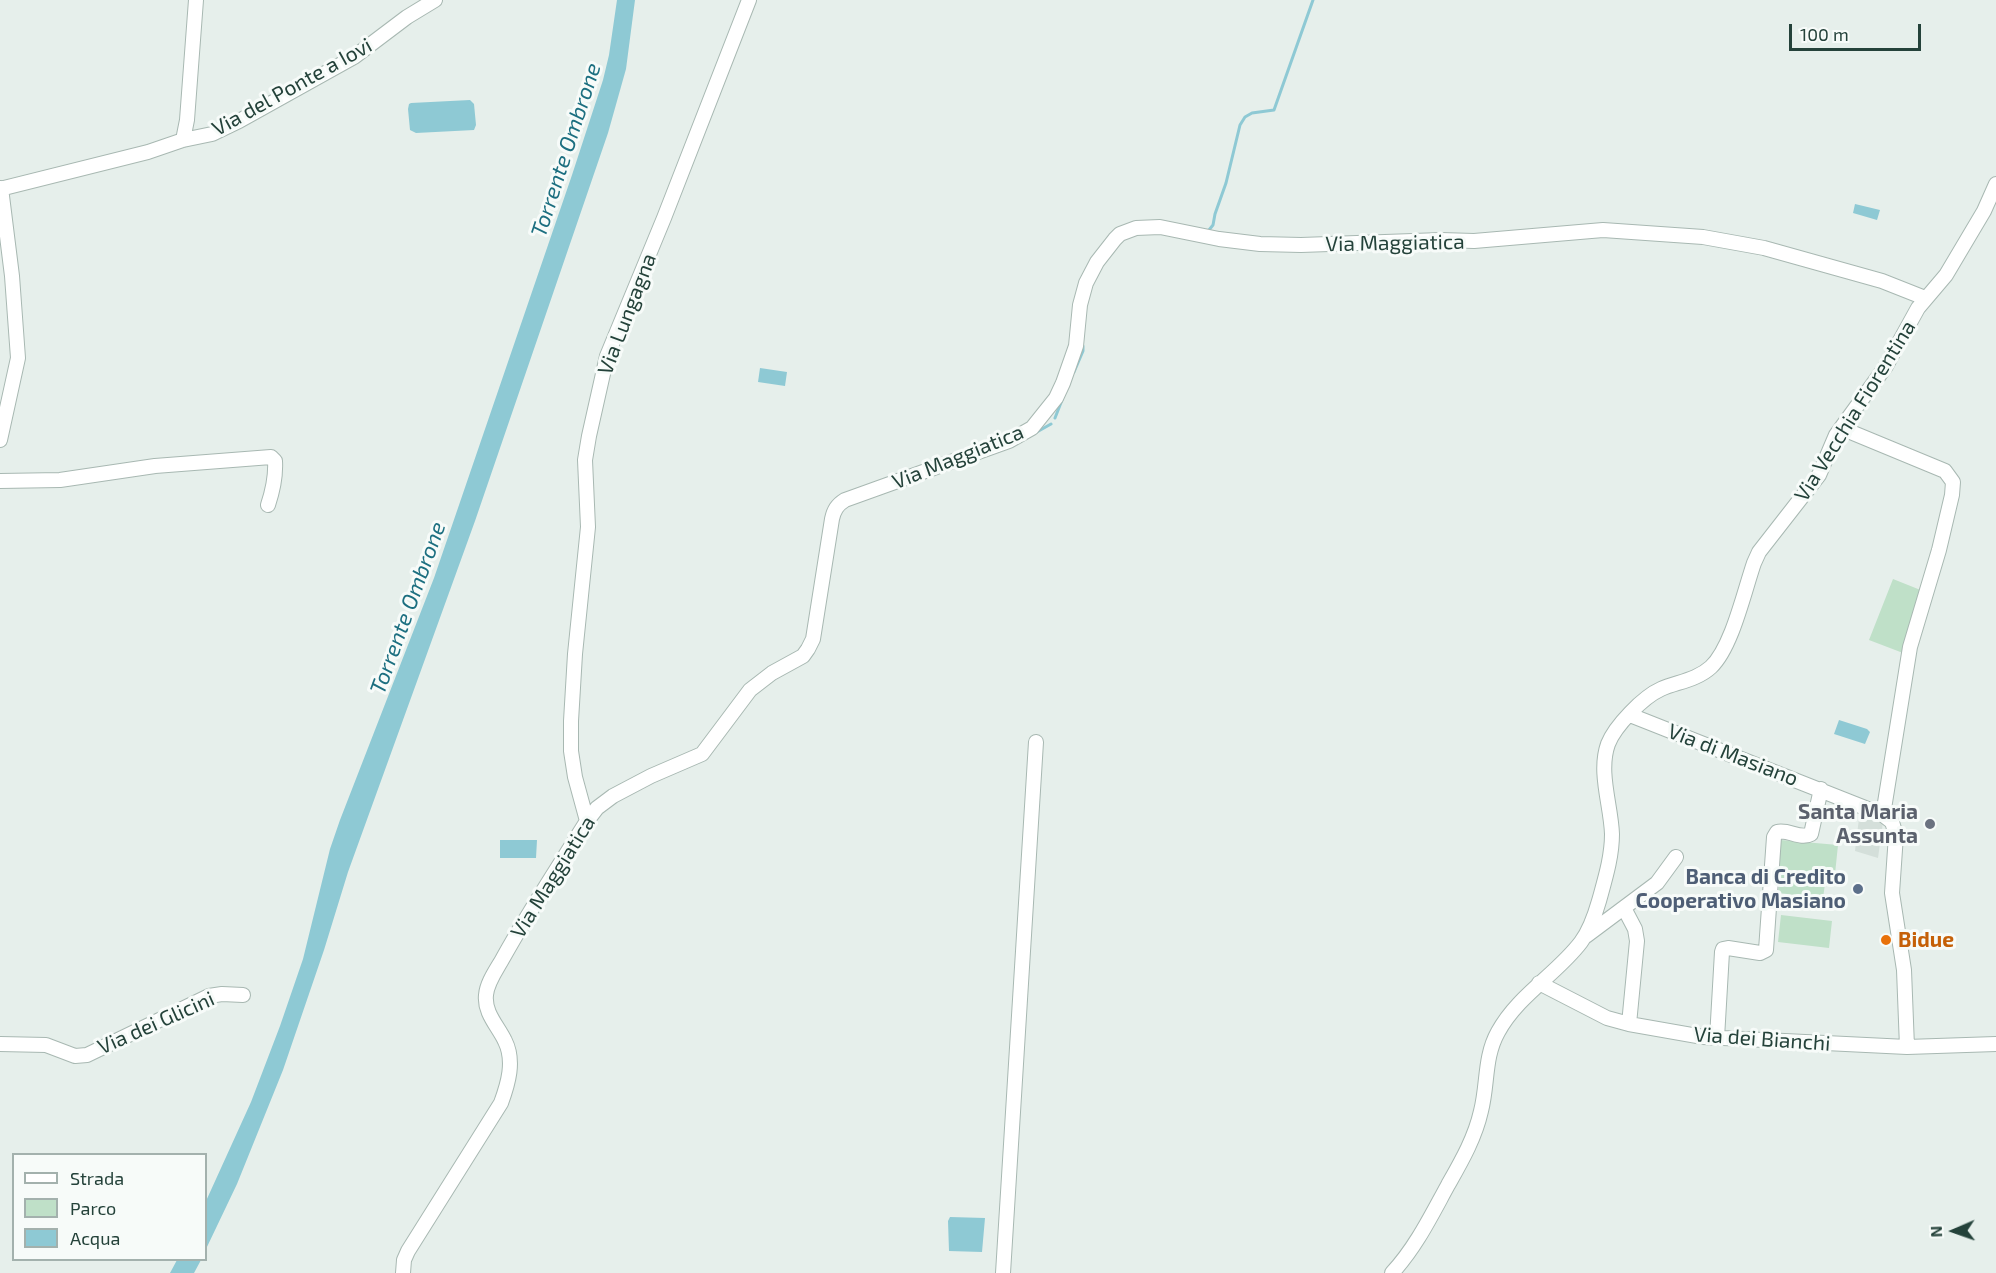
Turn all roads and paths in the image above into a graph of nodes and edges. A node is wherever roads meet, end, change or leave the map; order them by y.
1 (196, 0) edge
2 (435, 0) edge
3 (749, 0) edge
4 (183, 140) junction
5 (1996, 184) edge
6 (1, 188) edge
7 (1925, 298) junction
8 (1841, 428) junction
9 (0, 440) edge
10 (0, 481) edge
11 (268, 505) dead end
12 (1629, 715) junction
13 (1036, 742) dead end
14 (1821, 789) junction
15 (1883, 814) junction
16 (587, 821) junction
17 (1676, 857) dead end
18 (1624, 908) junction
19 (1605, 922) junction
20 (1632, 924) junction
21 (1584, 937) junction
22 (1539, 983) junction
23 (243, 995) dead end
24 (1629, 1024) junction
25 (1717, 1038) junction
26 (0, 1044) edge
27 (1996, 1044) edge
28 (1907, 1047) junction
29 (403, 1273) edge
30 (1003, 1273) edge
31 (1392, 1273) edge

1 - 4 street
2 - 4 street, Via del Ponte a Iovi
3 - 16 street, Via Lungagna
4 - 6 street, Via del Ponte a Iovi
5 - 7 street, Via Vecchia Fiorentina
6 - 9 street
7 - 8 street, Via Vecchia Fiorentina
7 - 16 street, Via Maggiatica
8 - 12 street, Via Vecchia Fiorentina
8 - 15 street
10 - 11 street
12 - 14 street, Via di Masiano
12 - 21 street, Via Vecchia Fiorentina
13 - 30 street
14 - 15 street, Via di Masiano
14 - 25 street
15 - 28 street
16 - 29 street, Via Maggiatica
17 - 18 street
18 - 19 street
18 - 20 street
19 - 20 street
19 - 21 street
20 - 24 street
21 - 22 street, Via Vecchia Fiorentina
22 - 24 street, Via dei Bianchi
22 - 31 street, Via Vecchia Fiorentina
23 - 26 street, Via dei Glicini
24 - 25 street, Via dei Bianchi
25 - 28 street, Via dei Bianchi
27 - 28 street, Via dei Bianchi

